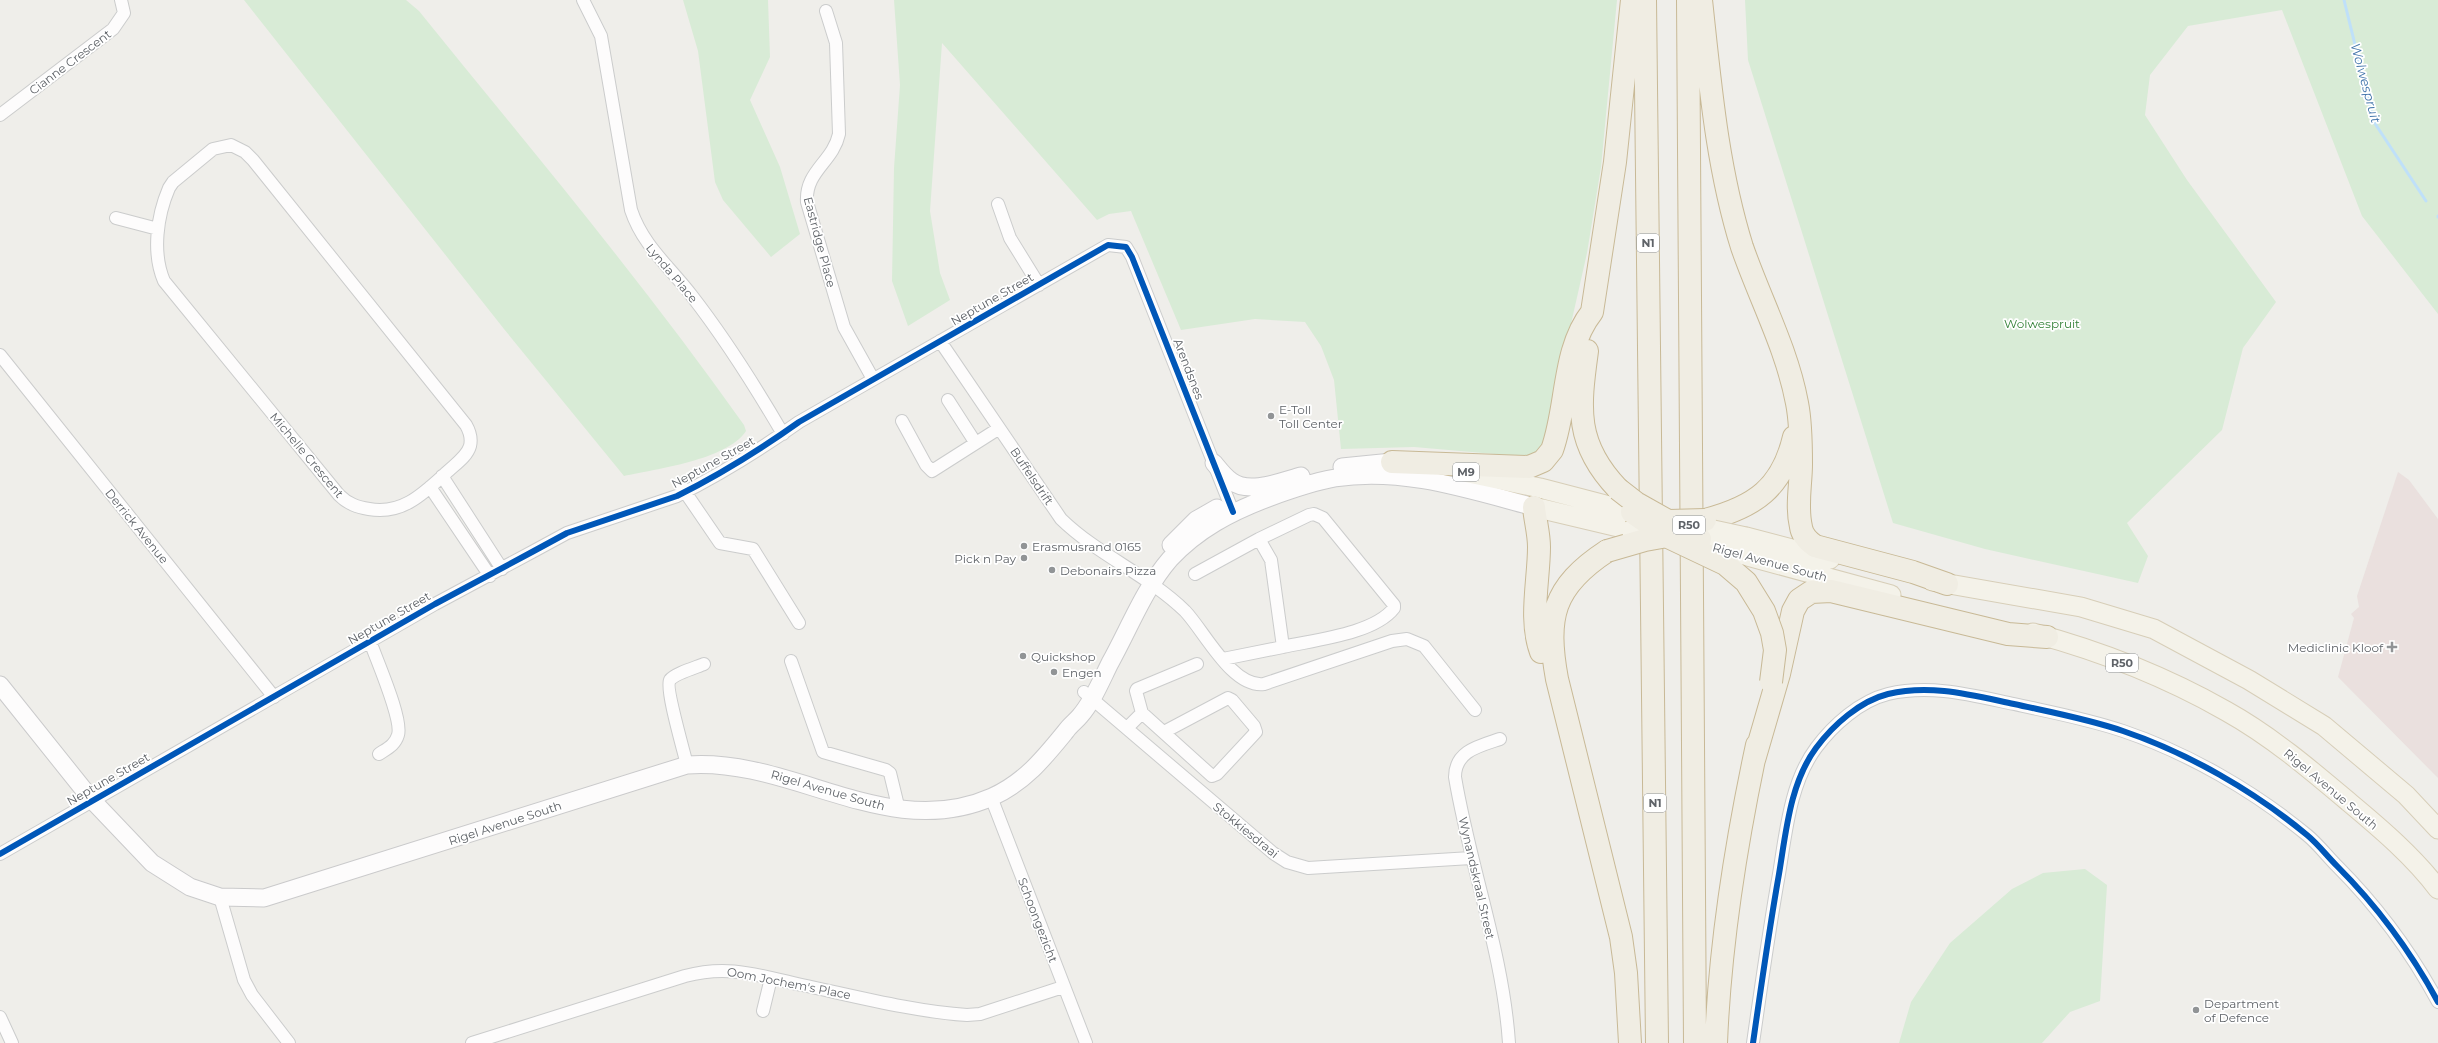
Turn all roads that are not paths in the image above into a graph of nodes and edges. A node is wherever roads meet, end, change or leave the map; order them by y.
1 (121, 0) edge
2 (583, 0) edge
3 (1632, 0) edge
4 (1645, 0) edge
5 (1688, 0) edge
6 (1701, 0) edge
7 (826, 11) dead end
8 (0, 115) edge
9 (998, 204) dead end
10 (116, 218) dead end
11 (158, 230) junction
12 (1114, 244) joint
13 (1039, 285) junction
14 (1592, 312) junction
15 (1777, 338) junction
16 (940, 341) junction
17 (0, 355) edge
18 (873, 379) junction
19 (948, 400) dead end
20 (902, 421) dead end
21 (998, 429) junction
22 (782, 432) junction
23 (975, 442) junction
24 (1392, 462) junction
25 (1214, 463) junction
26 (1310, 474) junction
27 (442, 476) junction
28 (430, 487) junction
29 (683, 489) junction
30 (1537, 497) junction
31 (1231, 507) junction
32 (1650, 525) junction
33 (1704, 532) junction
34 (1259, 539) junction
35 (1745, 546) junction
36 (500, 566) junction
37 (488, 573) junction
38 (1195, 574) dead end
39 (1149, 582) junction
40 (1947, 584) junction
41 (798, 624) dead end
42 (2047, 637) junction
43 (370, 641) junction
44 (1283, 647) junction
45 (1223, 659) junction
46 (791, 661) dead end
47 (704, 664) dead end
48 (1197, 664) dead end
49 (0, 686) edge
50 (1088, 695) junction
51 (274, 697) junction
52 (1476, 710) dead end
53 (1142, 712) junction
54 (1127, 728) junction
55 (1164, 732) junction
56 (1500, 739) dead end
57 (379, 754) dead end
58 (1754, 760) junction
59 (687, 765) junction
60 (1585, 791) junction
61 (991, 798) junction
62 (92, 800) junction
63 (898, 810) junction
64 (2438, 829) edge
65 (0, 854) edge
66 (1471, 858) junction
67 (2438, 889) edge
68 (220, 897) junction
69 (770, 978) junction
70 (1063, 987) junction
71 (2438, 1002) edge
72 (763, 1011) dead end
73 (0, 1017) edge
74 (12, 1043) edge
75 (290, 1043) edge
76 (472, 1043) edge
77 (1086, 1043) edge
78 (1509, 1043) edge
79 (1630, 1043) edge
80 (1658, 1043) edge
81 (1695, 1043) edge
82 (1716, 1043) edge
83 (1753, 1043) edge

1 - 8 street, Cianne Crescent
2 - 22 street, Lynda Place
3 - 14 highway
4 - 80 highway, N1
5 - 81 highway
6 - 15 highway
7 - 18 street, Eastridge Place
9 - 13 street
10 - 11 street
11 - 27 street, Michelle Crescent
11 - 28 street, Michelle Crescent
12 - 13 street, Neptune Street
12 - 25 street, Arendsnes
13 - 16 street, Neptune Street
14 - 24 highway
14 - 32 highway, bridge
15 - 33 highway
15 - 40 highway
16 - 18 street, Neptune Street
16 - 21 street, Buffelsdrift
17 - 51 street, Derrick Avenue
18 - 22 street, Neptune Street
19 - 23 street
20 - 23 street
21 - 23 street
21 - 39 street, Buffelsdrift
22 - 29 street, Neptune Street
24 - 26 main road, Rigel Avenue South / M9
24 - 30 main road, Rigel Avenue South / M9
25 - 26 main road
25 - 31 street, Arendsnes
26 - 31 main road, Rigel Avenue South / M9
27 - 28 street, Michelle Crescent
27 - 36 street
28 - 37 street
29 - 36 street, Neptune Street
29 - 41 street
30 - 31 main road, Rigel Avenue South / M9
30 - 32 main road, Rigel Avenue South
30 - 32 main road, Rigel Avenue South
30 - 60 highway
31 - 39 main road, Rigel Avenue South / M9
32 - 33 highway, bridge
32 - 58 highway, bridge
32 - 60 highway, bridge
33 - 35 main road, Rigel Avenue South / R50, bridge
34 - 38 street
34 - 44 street
34 - 44 street
35 - 40 main road, Rigel Avenue South / R50
35 - 42 main road, Rigel Avenue South / R50
36 - 37 street, Neptune Street
37 - 43 street, Neptune Street
39 - 45 street, Buffelsdrift
39 - 50 main road, Rigel Avenue South / M9
40 - 64 main road, Rigel Avenue South / R50
42 - 58 highway
42 - 67 main road, Rigel Avenue South / R50
43 - 51 street, Neptune Street
43 - 57 street
44 - 45 street
45 - 52 street, Buffelsdrift
46 - 63 street
47 - 59 street
48 - 53 street
49 - 62 main road, Rigel Avenue South / M9
50 - 54 street, Stokkiesdraai
50 - 61 main road, Rigel Avenue South / M9
51 - 62 street, Neptune Street
53 - 54 street
53 - 55 street
54 - 66 street, Stokkiesdraai
55 - 55 street
56 - 66 street, Wynandskraal Street
58 - 82 highway
59 - 63 main road, Rigel Avenue South / M9
59 - 68 main road, Rigel Avenue South / M9
60 - 79 highway
61 - 63 main road, Rigel Avenue South / M9
61 - 70 street, Schoongezicht
62 - 65 street, Neptune Street
62 - 68 main road, Rigel Avenue South / M9
66 - 78 street, Wynandskraal Street
68 - 75 street
69 - 70 street, Oom Jochem's Place
69 - 72 street
69 - 76 street, Oom Jochem's Place
70 - 77 street, Schoongezicht
71 - 83 street
73 - 74 street

